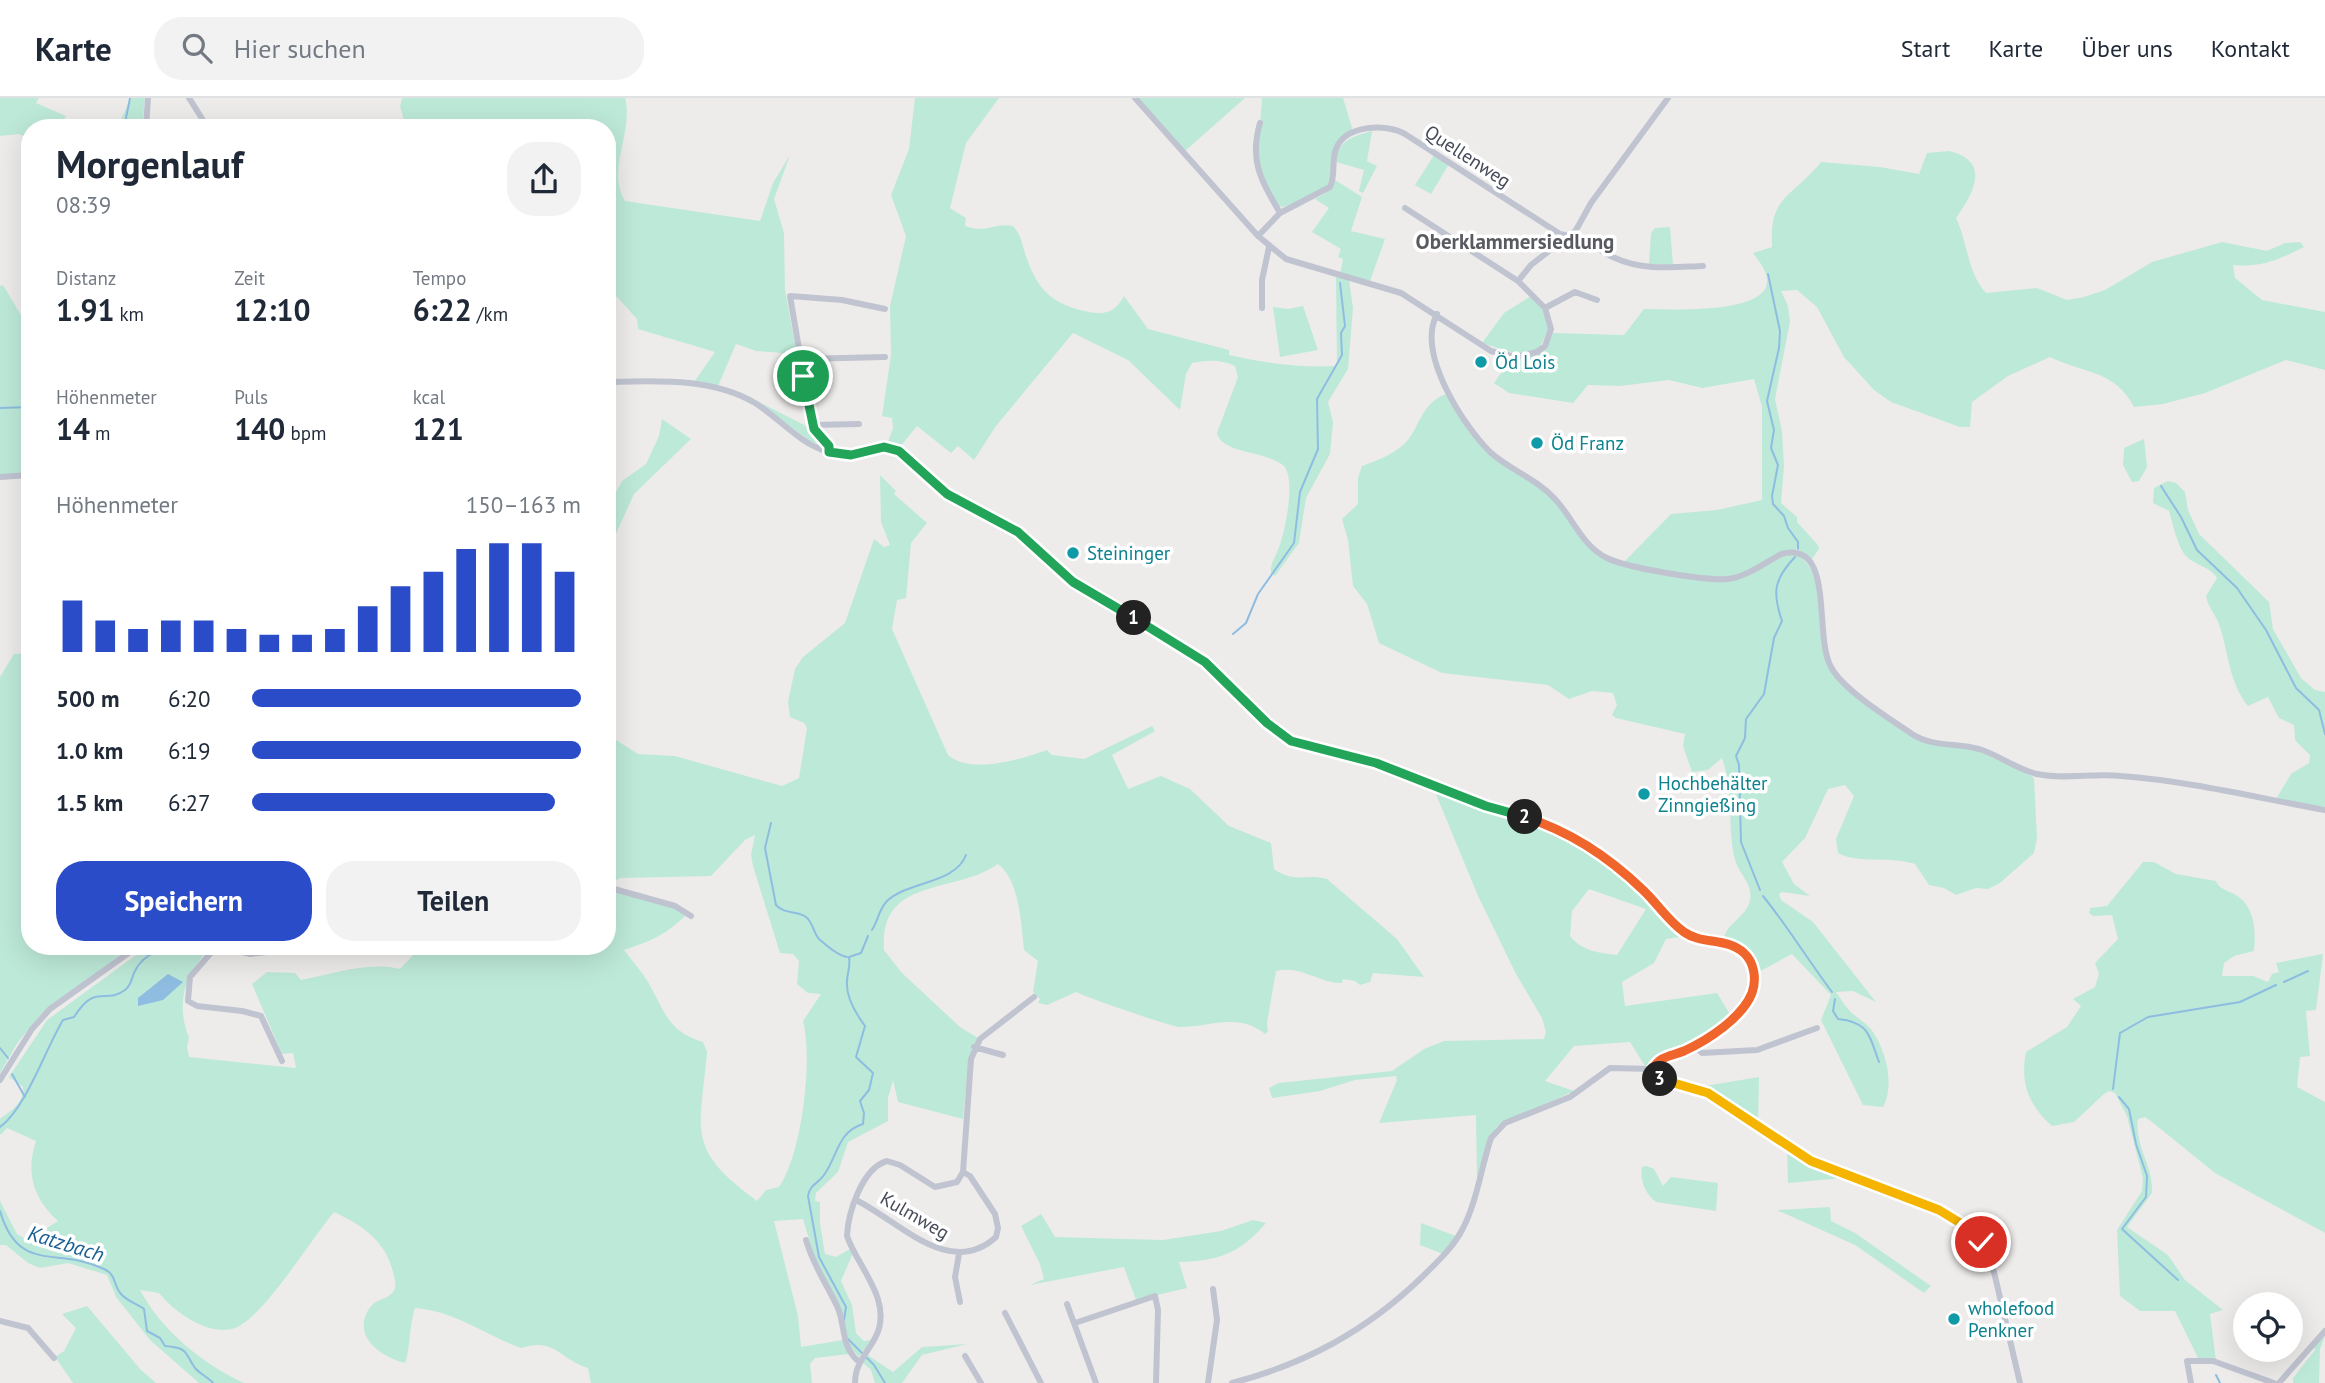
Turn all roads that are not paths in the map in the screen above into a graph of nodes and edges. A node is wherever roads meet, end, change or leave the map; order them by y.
1 (148, 98) edge
2 (190, 98) edge
3 (1135, 98) edge
4 (1668, 98) edge
5 (147, 119) edge
6 (203, 119) edge
7 (1260, 123) dead end
8 (1405, 208) dead end
9 (1280, 213) junction
10 (1258, 236) junction
11 (1571, 236) junction
12 (1269, 247) junction
13 (1703, 266) dead end
14 (1518, 281) junction
15 (1597, 300) dead end
16 (1262, 308) dead end
17 (1545, 308) junction
18 (885, 309) dead end
19 (1437, 314) junction
20 (886, 357) dead end
21 (800, 359) junction
22 (616, 382) edge
23 (859, 424) dead end
24 (812, 425) junction
25 (829, 452) junction
26 (21, 476) edge
27 (0, 477) edge
28 (2325, 810) edge
29 (616, 890) edge
30 (691, 916) dead end
31 (127, 955) edge
32 (209, 955) edge
33 (1034, 997) dead end
34 (1817, 1028) dead end
35 (1694, 1046) junction
36 (974, 1047) junction
37 (1003, 1055) dead end
38 (282, 1062) dead end
39 (1653, 1069) junction
40 (0, 1080) edge
41 (963, 1172) junction
42 (856, 1200) junction
43 (806, 1240) dead end
44 (960, 1254) junction
45 (1213, 1289) dead end
46 (960, 1302) dead end
47 (1067, 1304) dead end
48 (1006, 1314) dead end
49 (0, 1321) edge
50 (1075, 1323) junction
51 (2325, 1331) edge
52 (965, 1356) dead end
53 (54, 1358) dead end
54 (861, 1358) junction
55 (855, 1383) edge
56 (981, 1383) edge
57 (1041, 1383) edge
58 (1096, 1383) edge
59 (1156, 1383) edge
60 (1208, 1383) edge
61 (1232, 1383) edge
62 (2020, 1383) edge
63 (2191, 1383) edge
64 (2276, 1383) edge

1 - 5 street
2 - 6 street
3 - 10 street
4 - 11 street
7 - 9 street
8 - 14 street
9 - 10 street, Quellenweg
9 - 11 street, Quellenweg
10 - 12 street
11 - 13 street, Quellenweg
11 - 14 street
12 - 16 street
12 - 19 street
14 - 17 street
15 - 17 street
17 - 19 street
18 - 21 street
19 - 28 street
20 - 21 street
21 - 24 street
22 - 25 street
23 - 24 street
24 - 25 street
25 - 35 street
26 - 27 street
29 - 30 street
31 - 40 street
32 - 38 street
33 - 36 street
34 - 35 street
35 - 39 street
36 - 37 street
36 - 41 street
39 - 61 street
39 - 62 street
41 - 42 street
41 - 44 street, Kulmweg
42 - 44 street, Kulmweg
42 - 54 street
43 - 54 street
44 - 46 street, Kulmweg
45 - 60 street
47 - 50 street
48 - 57 street
49 - 53 street
50 - 58 street
50 - 59 street
51 - 64 street
52 - 56 street
54 - 55 street
63 - 64 street

